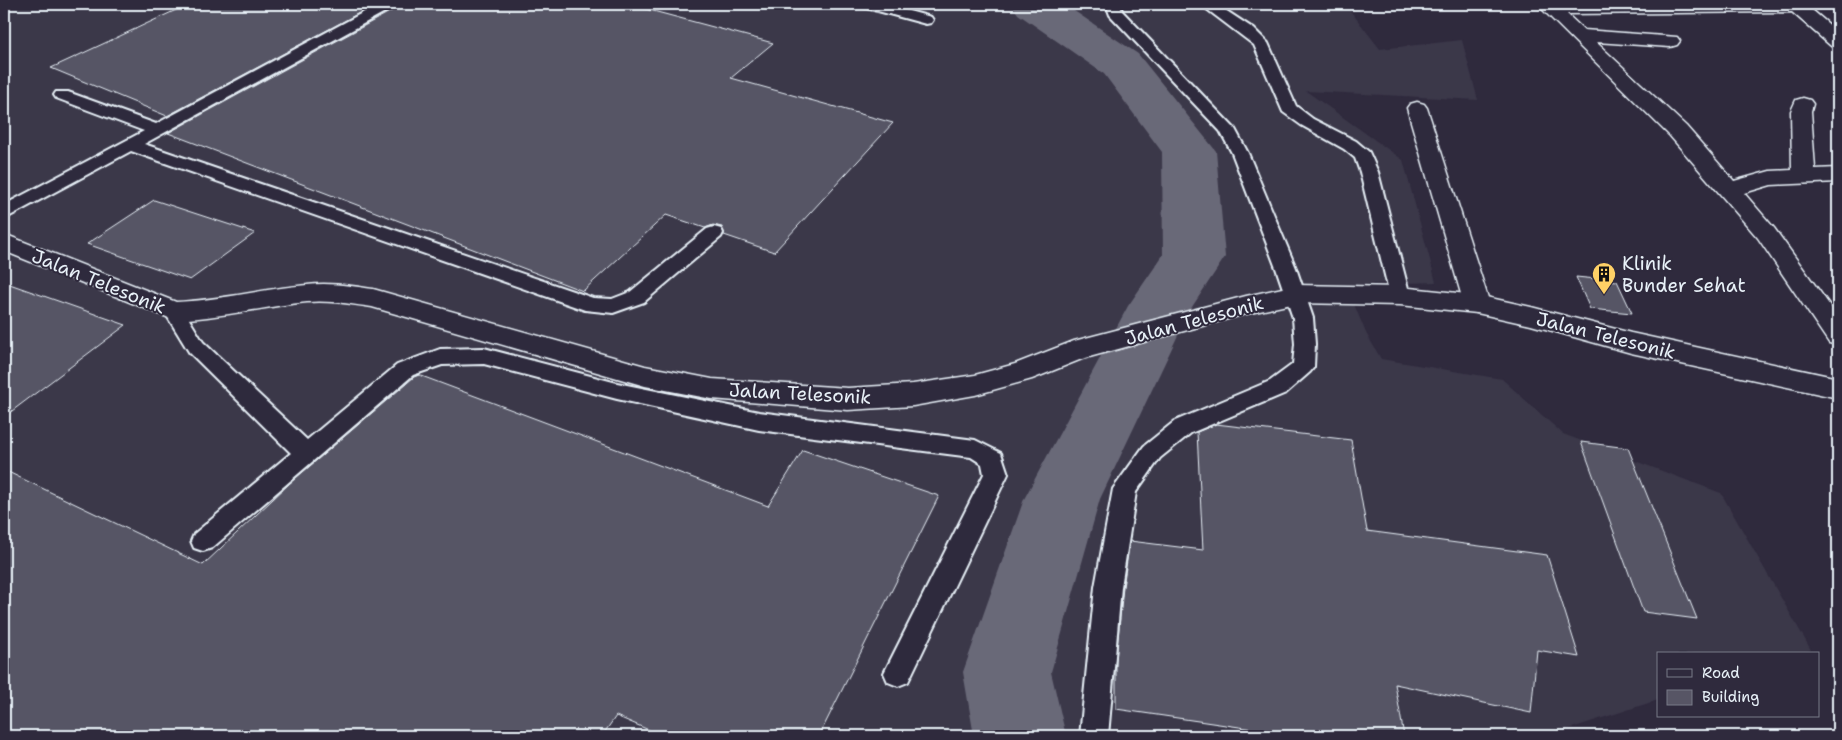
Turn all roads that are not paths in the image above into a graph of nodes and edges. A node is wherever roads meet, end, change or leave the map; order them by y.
1 (389, 4) edge
2 (868, 4) edge
3 (1113, 4) edge
4 (1207, 4) edge
5 (1795, 5) edge
6 (1548, 6) edge
7 (926, 20) dead end
8 (1838, 22) edge
9 (1816, 23) junction
10 (1578, 36) junction
11 (1670, 41) dead end
12 (1838, 42) edge
13 (62, 95) dead end
14 (1803, 104) dead end
15 (1417, 108) dead end
16 (157, 130) junction
17 (130, 145) junction
18 (1838, 175) edge
19 (1804, 177) junction
20 (1728, 190) junction
21 (4, 212) edge
22 (714, 233) dead end
23 (4, 242) edge
24 (1296, 294) junction
25 (1400, 296) junction
26 (1477, 304) junction
27 (174, 311) junction
28 (1838, 336) edge
29 (1838, 388) edge
30 (306, 453) junction
31 (203, 541) dead end
32 (898, 672) dead end
33 (1094, 736) edge

1 - 16 lane
2 - 7 lane
3 - 24 lane
4 - 25 lane
5 - 6 street
5 - 9 street
6 - 10 street
8 - 9 street
9 - 12 street
10 - 11 street
10 - 20 street
13 - 16 lane
14 - 19 street
15 - 26 street
16 - 17 lane
17 - 21 lane
17 - 22 lane
18 - 19 street
19 - 20 street
20 - 28 street
23 - 27 street, Jalan Telesonik
24 - 25 street, Jalan Telesonik
24 - 27 street, Jalan Telesonik
24 - 33 lane
25 - 26 street, Jalan Telesonik
26 - 29 street, Jalan Telesonik
27 - 30 lane
30 - 31 lane
30 - 32 lane

